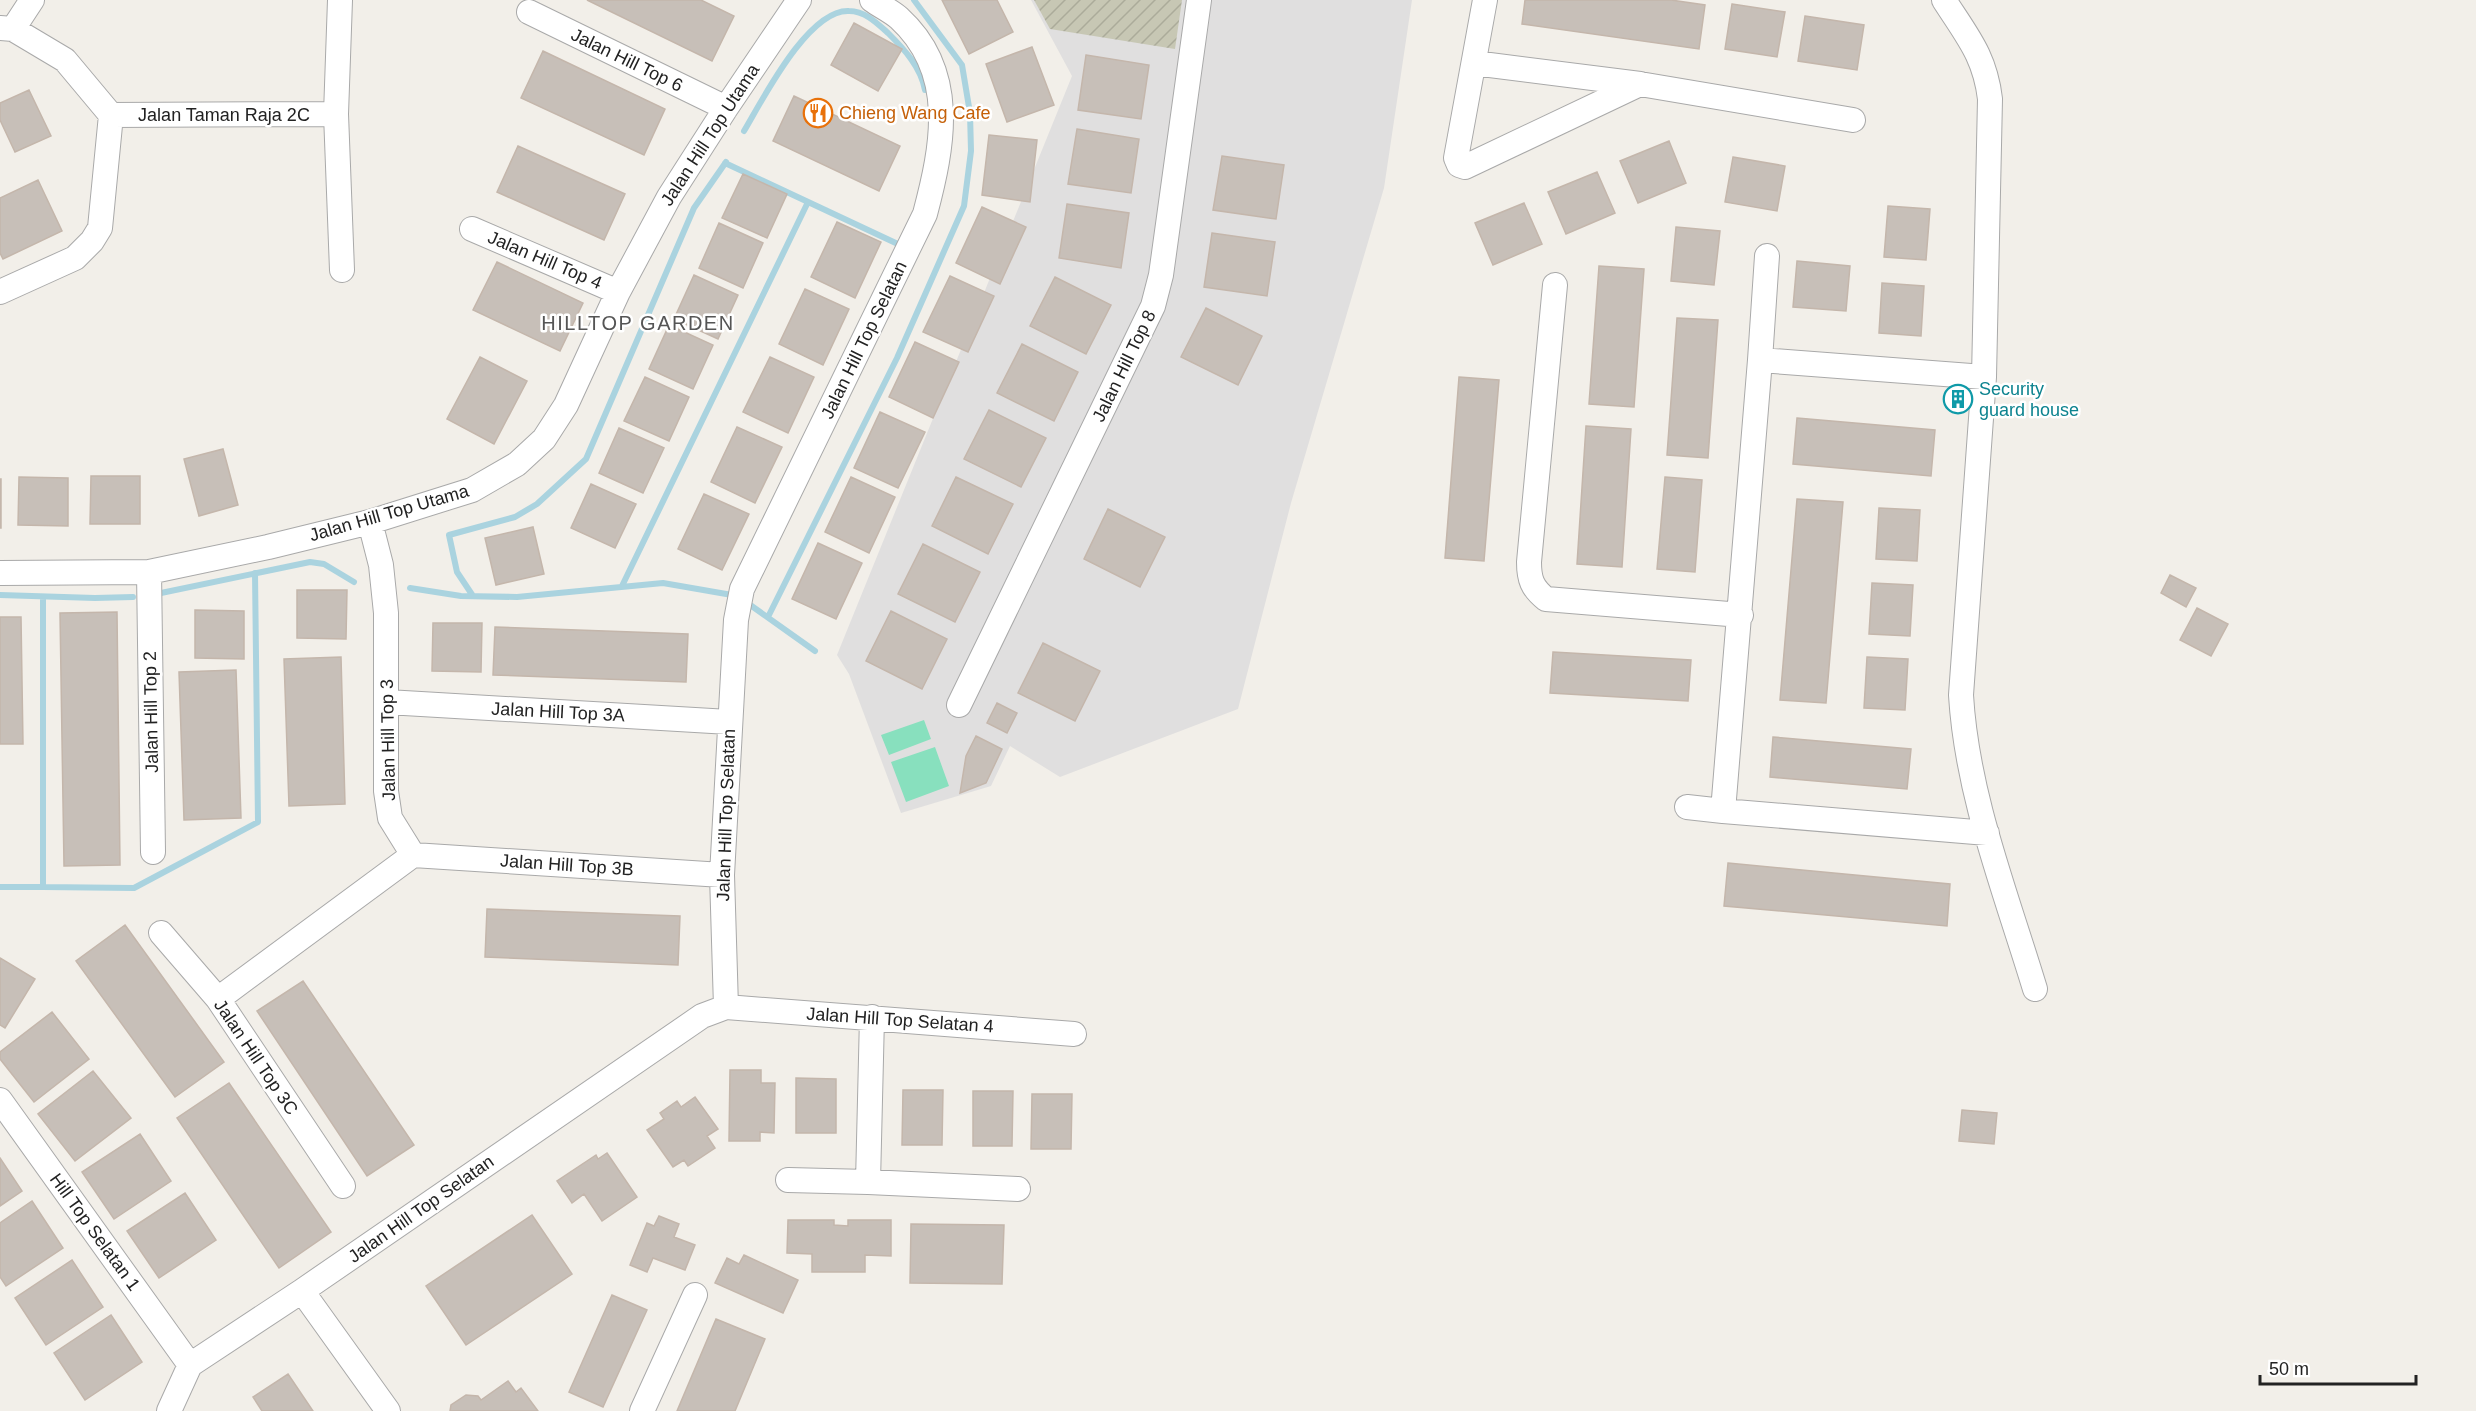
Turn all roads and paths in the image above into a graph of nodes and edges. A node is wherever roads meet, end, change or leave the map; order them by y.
1 (32, 0) edge
2 (340, 0) edge
3 (799, 0) edge
4 (872, 0) edge
5 (1198, 0) edge
6 (1485, 0) edge
7 (1944, 0) edge
8 (529, 12) dead end
9 (6, 28) edge
10 (1474, 63) junction
11 (1640, 84) junction
12 (726, 108) junction
13 (336, 114) junction
14 (111, 115) junction
15 (1853, 120) dead end
16 (472, 229) dead end
17 (1767, 255) dead end
18 (342, 270) dead end
19 (1555, 285) dead end
20 (0, 292) edge
21 (618, 292) junction
22 (1760, 360) junction
23 (1984, 377) junction
24 (370, 522) junction
25 (149, 572) junction
26 (0, 573) edge
27 (1740, 615) junction
28 (387, 702) junction
29 (959, 705) dead end
30 (729, 723) junction
31 (1687, 807) dead end
32 (1723, 811) junction
33 (1986, 833) junction
34 (153, 852) dead end
35 (413, 855) junction
36 (722, 875) junction
37 (161, 933) dead end
38 (2035, 989) dead end
39 (218, 999) junction
40 (726, 1007) junction
41 (872, 1017) junction
42 (1074, 1034) dead end
43 (0, 1100) edge
44 (788, 1180) dead end
45 (868, 1182) junction
46 (343, 1186) dead end
47 (1018, 1190) dead end
48 (302, 1291) junction
49 (695, 1295) dead end
50 (190, 1365) junction
51 (169, 1411) edge
52 (388, 1411) edge
53 (642, 1411) edge

1 - 9 street
2 - 13 street, Jalan Taman Raja 2C
3 - 12 street, Jalan Hill Top Utama
4 - 30 street, Jalan Hill Top Selatan
5 - 29 street, Jalan Hill Top 8
6 - 10 street
7 - 23 street
8 - 12 street, Jalan Hill Top 6
9 - 14 street
10 - 11 street
10 - 11 street
11 - 15 street
12 - 21 street, Jalan Hill Top Utama
13 - 14 street, Jalan Taman Raja 2C
13 - 18 street, Jalan Taman Raja 2C
14 - 20 street
16 - 21 street, Jalan Hill Top 4
17 - 22 street
19 - 27 street
21 - 24 street, Jalan Hill Top Utama
22 - 23 street
22 - 27 street
23 - 33 street
24 - 25 street, Jalan Hill Top Utama
24 - 28 street, Jalan Hill Top 3
25 - 26 street, Jalan Hill Top Utama
25 - 34 street, Jalan Hill Top 2
27 - 32 street
28 - 30 street, Jalan Hill Top 3A
28 - 35 street, Jalan Hill Top 3
30 - 36 street, Jalan Hill Top Selatan
31 - 32 street
32 - 33 street
33 - 38 street
35 - 36 street, Jalan Hill Top 3B
35 - 39 street
36 - 40 street, Jalan Hill Top Selatan
37 - 39 street, Jalan Hill Top 3C
39 - 46 street, Jalan Hill Top 3C
40 - 41 street, Jalan Hill Top Selatan 4
40 - 48 street, Jalan Hill Top Selatan
41 - 42 street, Jalan Hill Top Selatan 4
41 - 45 street
43 - 50 street, Hill Top Selatan 1
44 - 45 street
45 - 47 street
48 - 50 street, Jalan Hill Top Selatan
48 - 52 street
49 - 53 street
50 - 51 street

